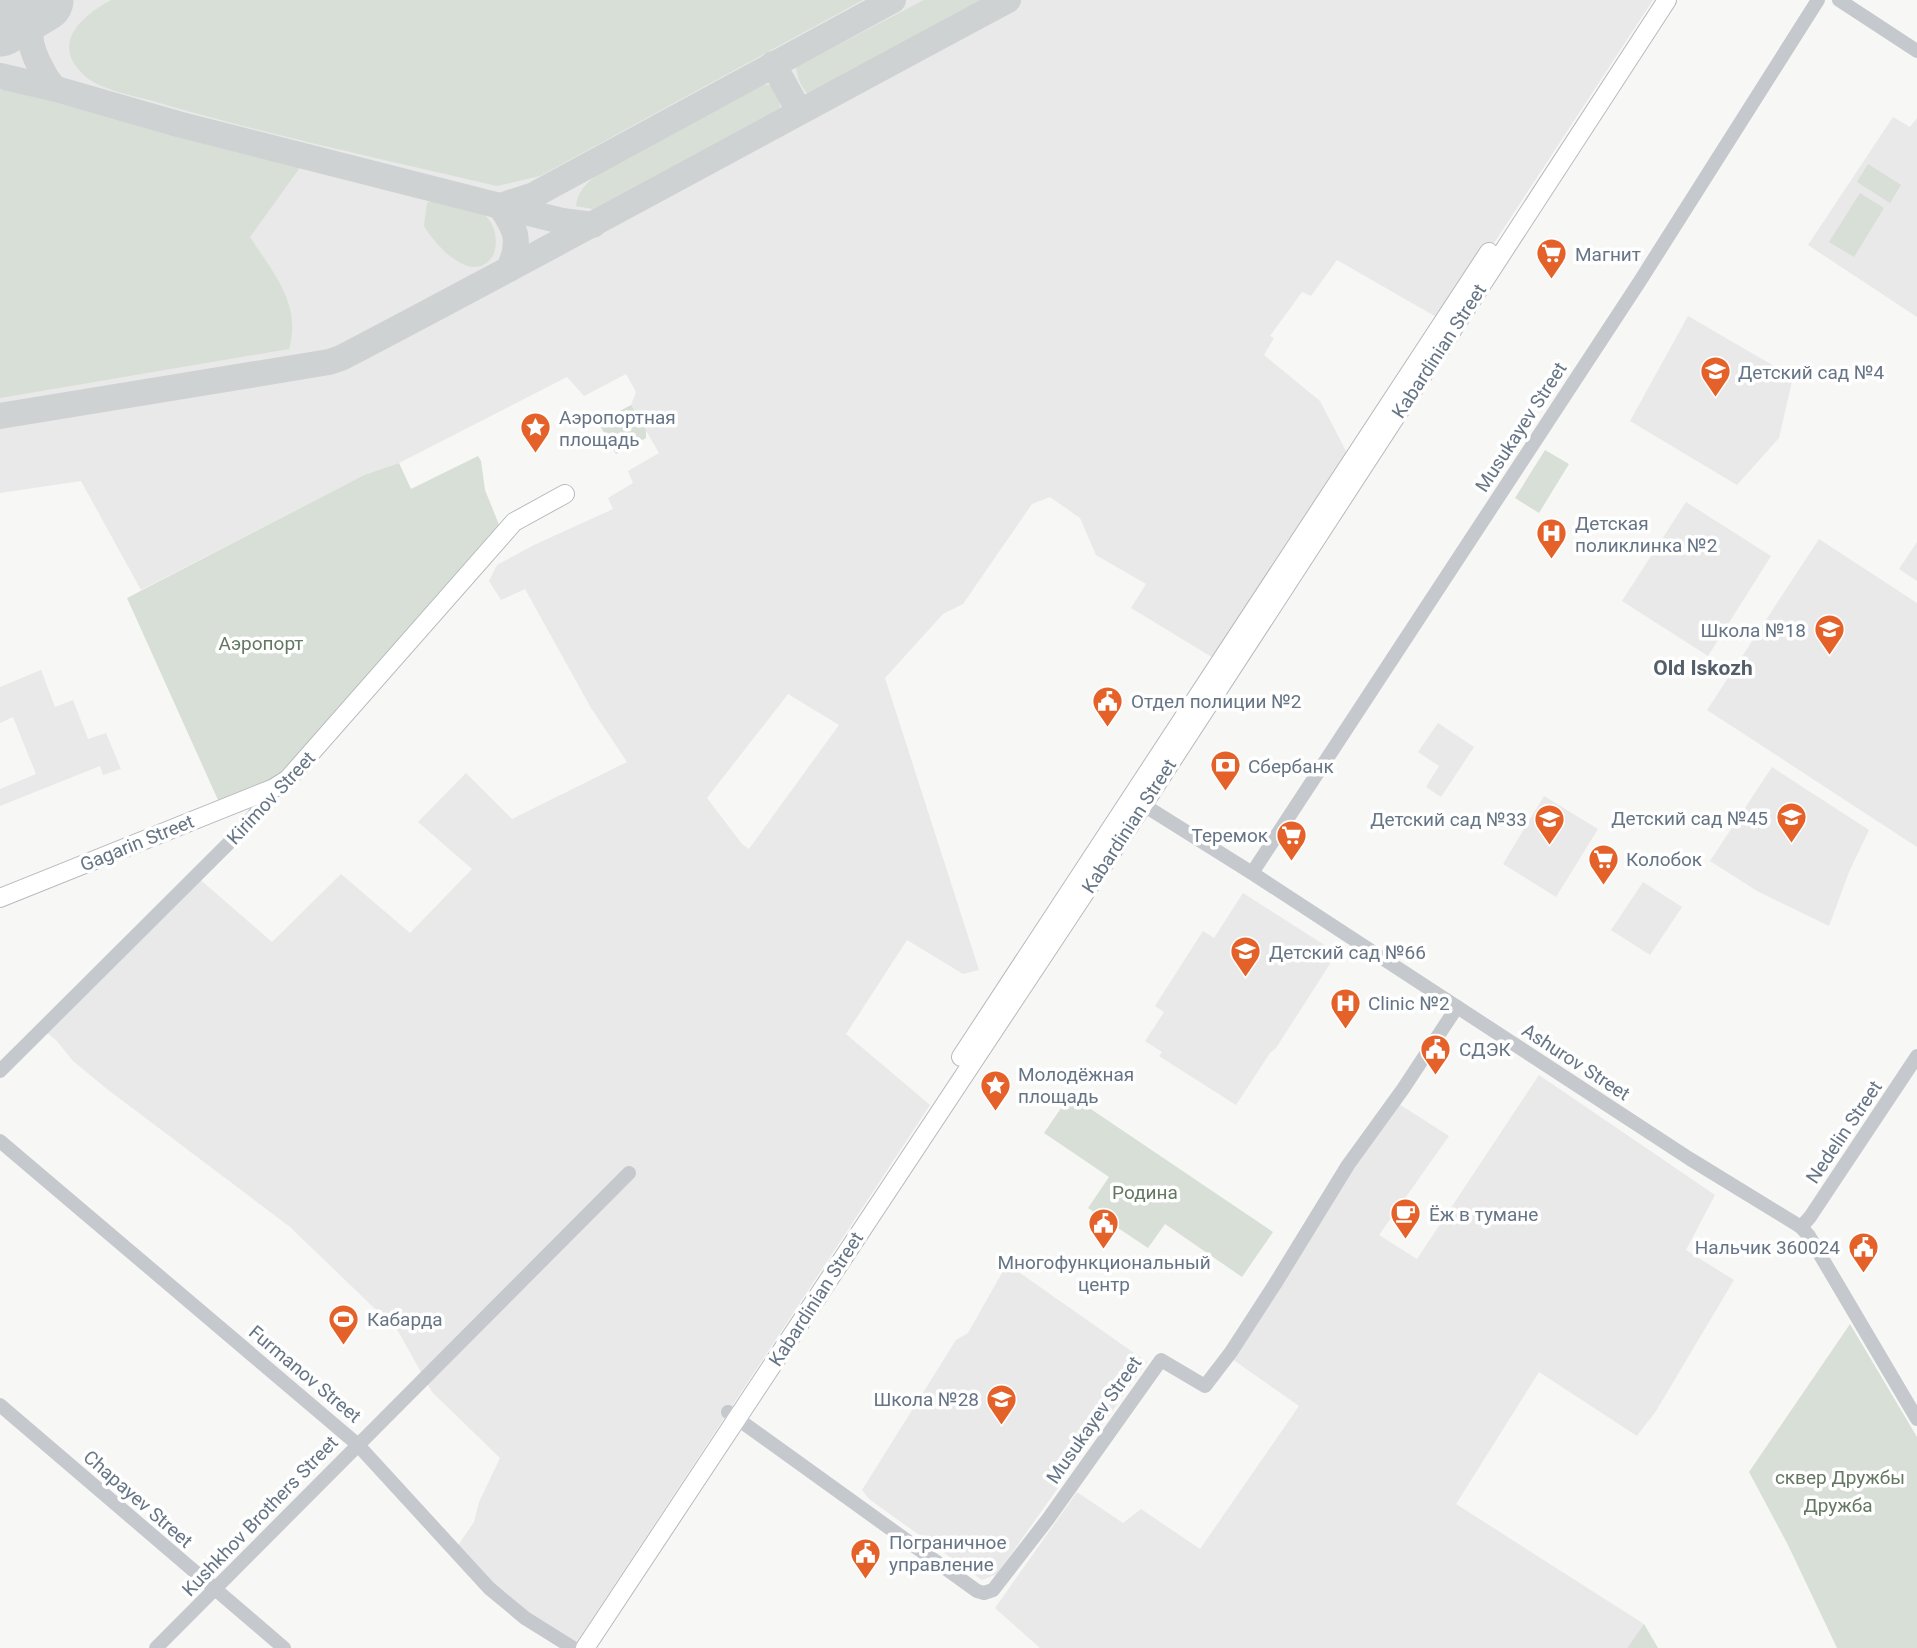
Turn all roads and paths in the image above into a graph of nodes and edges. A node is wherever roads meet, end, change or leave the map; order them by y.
1 (1653, 0) edge
2 (1667, 0) edge
3 (1818, 0) edge
4 (1839, 0) edge
5 (1917, 51) edge
6 (565, 494) dead end
7 (274, 788) junction
8 (1137, 801) junction
9 (1252, 873) junction
10 (0, 898) edge
11 (1457, 1007) junction
12 (1917, 1056) edge
13 (0, 1071) edge
14 (0, 1141) edge
15 (629, 1173) dead end
16 (1801, 1227) junction
17 (0, 1405) edge
18 (732, 1415) junction
19 (1917, 1419) edge
20 (357, 1444) junction
21 (215, 1590) junction
22 (156, 1648) edge
23 (284, 1648) edge
24 (573, 1648) edge
25 (585, 1648) edge

1 - 8 main road, Kabardinian Street
2 - 8 main road, Kabardinian Street
3 - 9 street, Musukayev Street
4 - 5 street
6 - 7 main road, Kirimov Street
7 - 10 main road, Gagarin Street
7 - 13 street, Kirimov Street
8 - 9 street, Ashurov Street
8 - 18 main road, Kabardinian Street
9 - 11 street, Ashurov Street
11 - 16 street, Ashurov Street
11 - 18 street, Musukayev Street
12 - 16 street, Nedelin Street
14 - 20 street, Furmanov Street
15 - 20 street, Kushkhov Brothers Street
16 - 19 street, Ashurov Street
17 - 21 street, Chapayev Street
18 - 24 main road, Kabardinian Street
18 - 25 main road, Kabardinian Street
20 - 21 street, Kushkhov Brothers Street
20 - 24 street, Furmanov Street
21 - 22 street, Kushkhov Brothers Street
21 - 23 street, Chapayev Street

